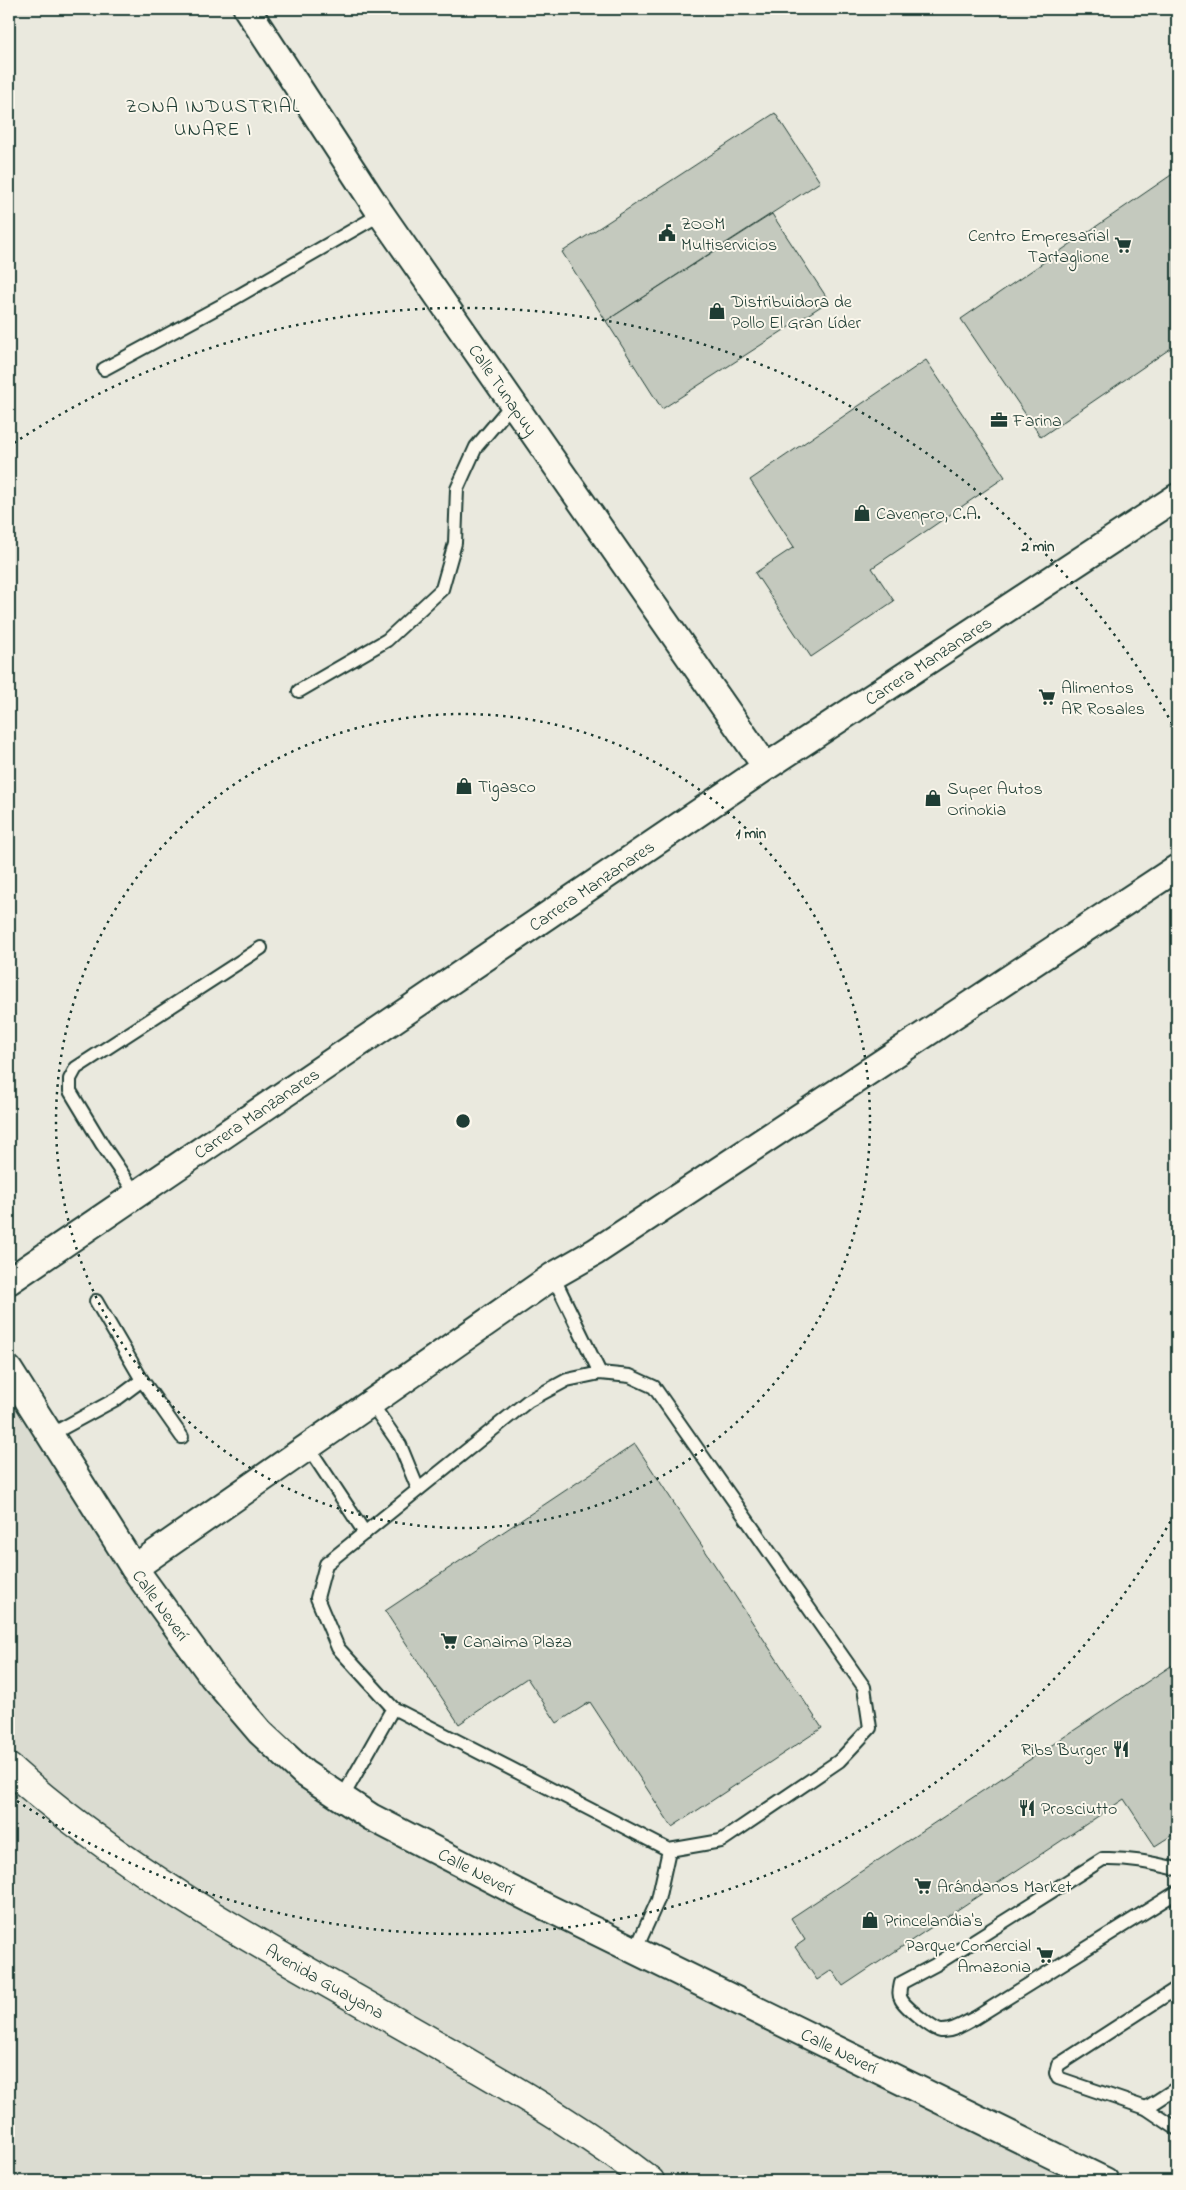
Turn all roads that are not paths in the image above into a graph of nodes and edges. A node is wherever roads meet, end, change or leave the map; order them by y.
1 (247, 9) edge
2 (382, 214) junction
3 (104, 370) dead end
4 (513, 403) junction
5 (1177, 497) edge
6 (299, 691) dead end
7 (766, 767) junction
8 (1177, 868) edge
9 (261, 948) dead end
10 (136, 1194) junction
11 (553, 1276) junction
12 (9, 1281) edge
13 (96, 1301) dead end
14 (9, 1370) edge
15 (600, 1373) junction
16 (142, 1380) junction
17 (371, 1403) junction
18 (50, 1435) junction
19 (182, 1437) dead end
20 (308, 1447) junction
21 (418, 1489) junction
22 (365, 1533) junction
23 (134, 1568) junction
24 (393, 1708) junction
25 (9, 1768) edge
26 (342, 1798) junction
27 (669, 1850) junction
28 (1177, 1870) edge
29 (1177, 1892) edge
30 (635, 1951) junction
31 (1177, 1988) edge
32 (1177, 2088) edge
33 (1146, 2108) junction
34 (1177, 2129) edge
35 (650, 2181) edge
36 (1105, 2181) edge

1 - 2 street, Calle Tunapuy
2 - 3 lane
2 - 4 street, Calle Tunapuy
4 - 6 lane
4 - 7 street, Calle Tunapuy
5 - 7 street, Carrera Manzanares
7 - 10 street, Carrera Manzanares
8 - 11 street
9 - 10 lane
10 - 12 street, Carrera Manzanares
11 - 15 lane
11 - 17 street
13 - 16 lane
14 - 18 street, Calle Neverí
15 - 21 lane
15 - 27 lane
16 - 18 lane
16 - 19 lane
17 - 20 street
17 - 21 lane
18 - 23 street, Calle Neverí
20 - 22 lane
20 - 23 street
21 - 22 lane
22 - 24 lane
23 - 26 street, Calle Neverí
24 - 26 lane
24 - 27 lane
25 - 35 main road, Avenida Guayana
26 - 30 street, Calle Neverí
27 - 30 lane
28 - 29 lane
30 - 36 street, Calle Neverí
31 - 33 lane
32 - 33 lane
33 - 34 lane

